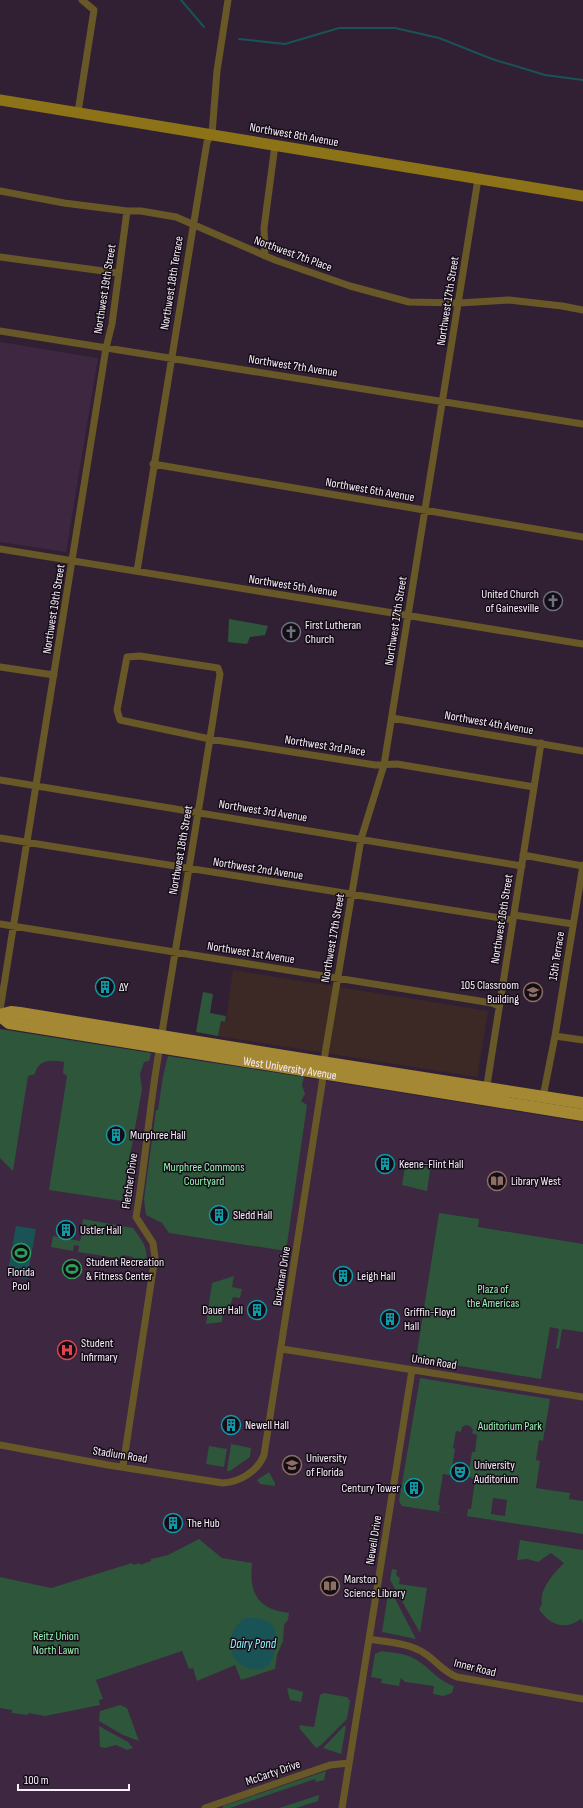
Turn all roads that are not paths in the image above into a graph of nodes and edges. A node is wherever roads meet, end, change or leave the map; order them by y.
1 (82, 0) edge
2 (228, 0) edge
3 (0, 100) edge
4 (78, 112) junction
5 (212, 134) junction
6 (276, 145) junction
7 (478, 179) junction
8 (0, 192) edge
9 (583, 196) edge
10 (128, 211) junction
11 (193, 223) junction
12 (265, 256) junction
13 (0, 257) edge
14 (118, 273) junction
15 (459, 303) junction
16 (583, 310) edge
17 (0, 330) edge
18 (106, 348) junction
19 (171, 358) junction
20 (443, 402) junction
21 (583, 424) edge
22 (153, 464) junction
23 (424, 510) junction
24 (583, 536) edge
25 (0, 549) edge
26 (72, 560) junction
27 (137, 571) junction
28 (408, 616) junction
29 (583, 644) edge
30 (0, 667) edge
31 (218, 668) joint
32 (54, 675) junction
33 (392, 718) junction
34 (210, 739) junction
35 (541, 743) junction
36 (583, 751) edge
37 (384, 764) junction
38 (0, 780) edge
39 (36, 785) junction
40 (534, 787) junction
41 (199, 812) junction
42 (0, 838) edge
43 (361, 839) junction
44 (27, 843) junction
45 (524, 855) junction
46 (522, 866) junction
47 (583, 866) edge
48 (189, 869) junction
49 (352, 896) junction
50 (514, 917) junction
51 (0, 924) edge
52 (573, 924) junction
53 (14, 926) junction
54 (175, 952) junction
55 (337, 978) junction
56 (499, 1006) junction
57 (0, 1010) edge
58 (0, 1016) edge
59 (556, 1036) junction
60 (583, 1040) edge
61 (161, 1041) junction
62 (324, 1068) junction
63 (485, 1093) junction
64 (543, 1096) junction
65 (583, 1102) edge
66 (583, 1115) edge
67 (282, 1349) junction
68 (412, 1370) junction
69 (583, 1397) edge
70 (0, 1445) edge
71 (123, 1466) junction
72 (237, 1480) joint
73 (369, 1639) junction
74 (583, 1699) edge
75 (349, 1762) junction
76 (205, 1808) edge
77 (342, 1808) edge

1 - 4 street
2 - 5 street, Northwest 18th Terrace
3 - 4 street, Northwest 8th Avenue
4 - 5 street, Northwest 8th Avenue
5 - 6 street, Northwest 8th Avenue
5 - 11 street, Northwest 18th Terrace
6 - 7 street, Northwest 8th Avenue
6 - 12 street
7 - 9 street, Northwest 8th Avenue
7 - 15 street, Northwest 17th Street
8 - 10 street, Northwest 7th Place
10 - 11 street, Northwest 7th Place
10 - 14 street, Northwest 19th Street
11 - 12 street, Northwest 7th Place
11 - 19 street, Northwest 18th Terrace
12 - 15 street, Northwest 7th Place
13 - 14 street
14 - 18 street, Northwest 19th Street
15 - 16 street, Northwest 7th Place
15 - 20 street, Northwest 17th Street
17 - 18 street, Northwest 7th Avenue
18 - 19 street, Northwest 7th Avenue
18 - 26 street, Northwest 19th Street
19 - 20 street, Northwest 7th Avenue
19 - 22 street, Northwest 18th Terrace
20 - 21 street, Northwest 7th Avenue
20 - 23 street, Northwest 17th Street
22 - 23 street, Northwest 6th Avenue
22 - 27 street, Northwest 18th Terrace
23 - 24 street, Northwest 6th Avenue
23 - 28 street, Northwest 17th Street
25 - 26 street, Northwest 5th Avenue
26 - 27 street, Northwest 5th Avenue
26 - 32 street, Northwest 19th Street
27 - 28 street, Northwest 5th Avenue
28 - 29 street, Northwest 5th Avenue
28 - 33 street, Northwest 17th Street
30 - 32 street
31 - 34 street, Northwest 18th Street
31 - 34 street, Northwest 3rd Place
32 - 39 street, Northwest 19th Street
33 - 35 street, Northwest 4th Avenue
33 - 37 street, Northwest 17th Street
34 - 37 street, Northwest 3rd Place
34 - 41 street, Northwest 18th Street
35 - 36 street, Northwest 4th Avenue
35 - 40 street, Northwest 16th Street
37 - 40 street, Northwest 3rd Place
37 - 43 street, Northwest 17th Street
38 - 39 street, Northwest 3rd Avenue
39 - 41 street, Northwest 3rd Avenue
39 - 44 street, Northwest 19th Street
40 - 45 street, Northwest 16th Street
41 - 43 street, Northwest 3rd Avenue
41 - 48 street, Northwest 18th Street
42 - 44 street, Northwest 2nd Avenue
43 - 46 street, Northwest 3rd Avenue
43 - 49 street, Northwest 17th Street
44 - 48 street, Northwest 2nd Avenue
44 - 53 street, Northwest 19th Street
45 - 46 street, Northwest 16th Street
45 - 47 street
46 - 50 street, Northwest 16th Street
47 - 52 street, 15th Terrace
48 - 49 street, Northwest 2nd Avenue
48 - 54 street, Northwest 18th Street
49 - 50 street, Northwest 2nd Avenue
49 - 55 street, Northwest 17th Street
50 - 52 street, Northwest 2nd Avenue
50 - 56 street, Northwest 16th Street
51 - 53 street, Northwest 1st Avenue
52 - 59 street, 15th Terrace
53 - 54 street, Northwest 1st Avenue
53 - 57 street, Northwest 19th Street
54 - 55 street, Northwest 1st Avenue
54 - 61 street, Northwest 18th Street
55 - 56 street, Northwest 1st Avenue
55 - 62 street, Northwest 17th Street
56 - 63 street, Northwest 16th Street
58 - 61 main road, West University Avenue
59 - 60 street
59 - 64 street, 15th Terrace
61 - 62 main road, West University Avenue
61 - 71 street, Fletcher Drive
62 - 63 main road, West University Avenue
62 - 67 street, Buckman Drive
63 - 64 main road, West University Avenue
63 - 66 main road, West University Avenue
64 - 65 main road, West University Avenue
67 - 68 street, Union Road
67 - 72 street, Buckman Drive
68 - 69 street, Union Road
68 - 73 street, Newell Drive
70 - 71 street, Stadium Road
71 - 72 street, Stadium Road
73 - 74 street, Inner Road
73 - 75 street, Newell Drive
75 - 76 street, McCarty Drive
75 - 77 street, Newell Drive

